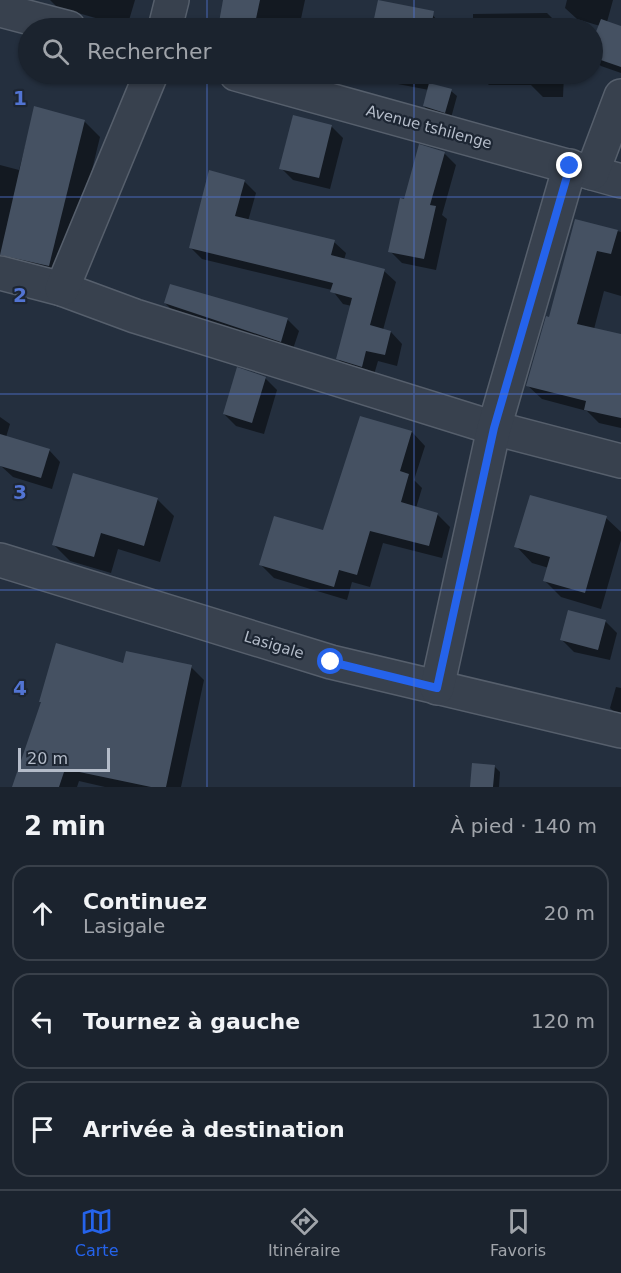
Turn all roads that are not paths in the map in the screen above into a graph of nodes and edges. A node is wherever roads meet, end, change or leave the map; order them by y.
1 (172, 0) edge
2 (0, 10) edge
3 (31, 18) edge
4 (168, 18) edge
5 (147, 84) edge
6 (272, 84) edge
7 (621, 96) edge
8 (595, 173) edge
9 (0, 273) edge
10 (62, 289) junction
11 (494, 428) junction
12 (621, 461) edge
13 (0, 560) edge
14 (437, 688) junction
15 (621, 731) edge

1 - 4 street
2 - 3 street
5 - 10 street
6 - 8 street, Avenue tshilenge
7 - 8 street
8 - 11 street
9 - 10 street
10 - 11 street
11 - 12 street
11 - 14 street
13 - 14 street, Lasigale
14 - 15 street, Lasigale

